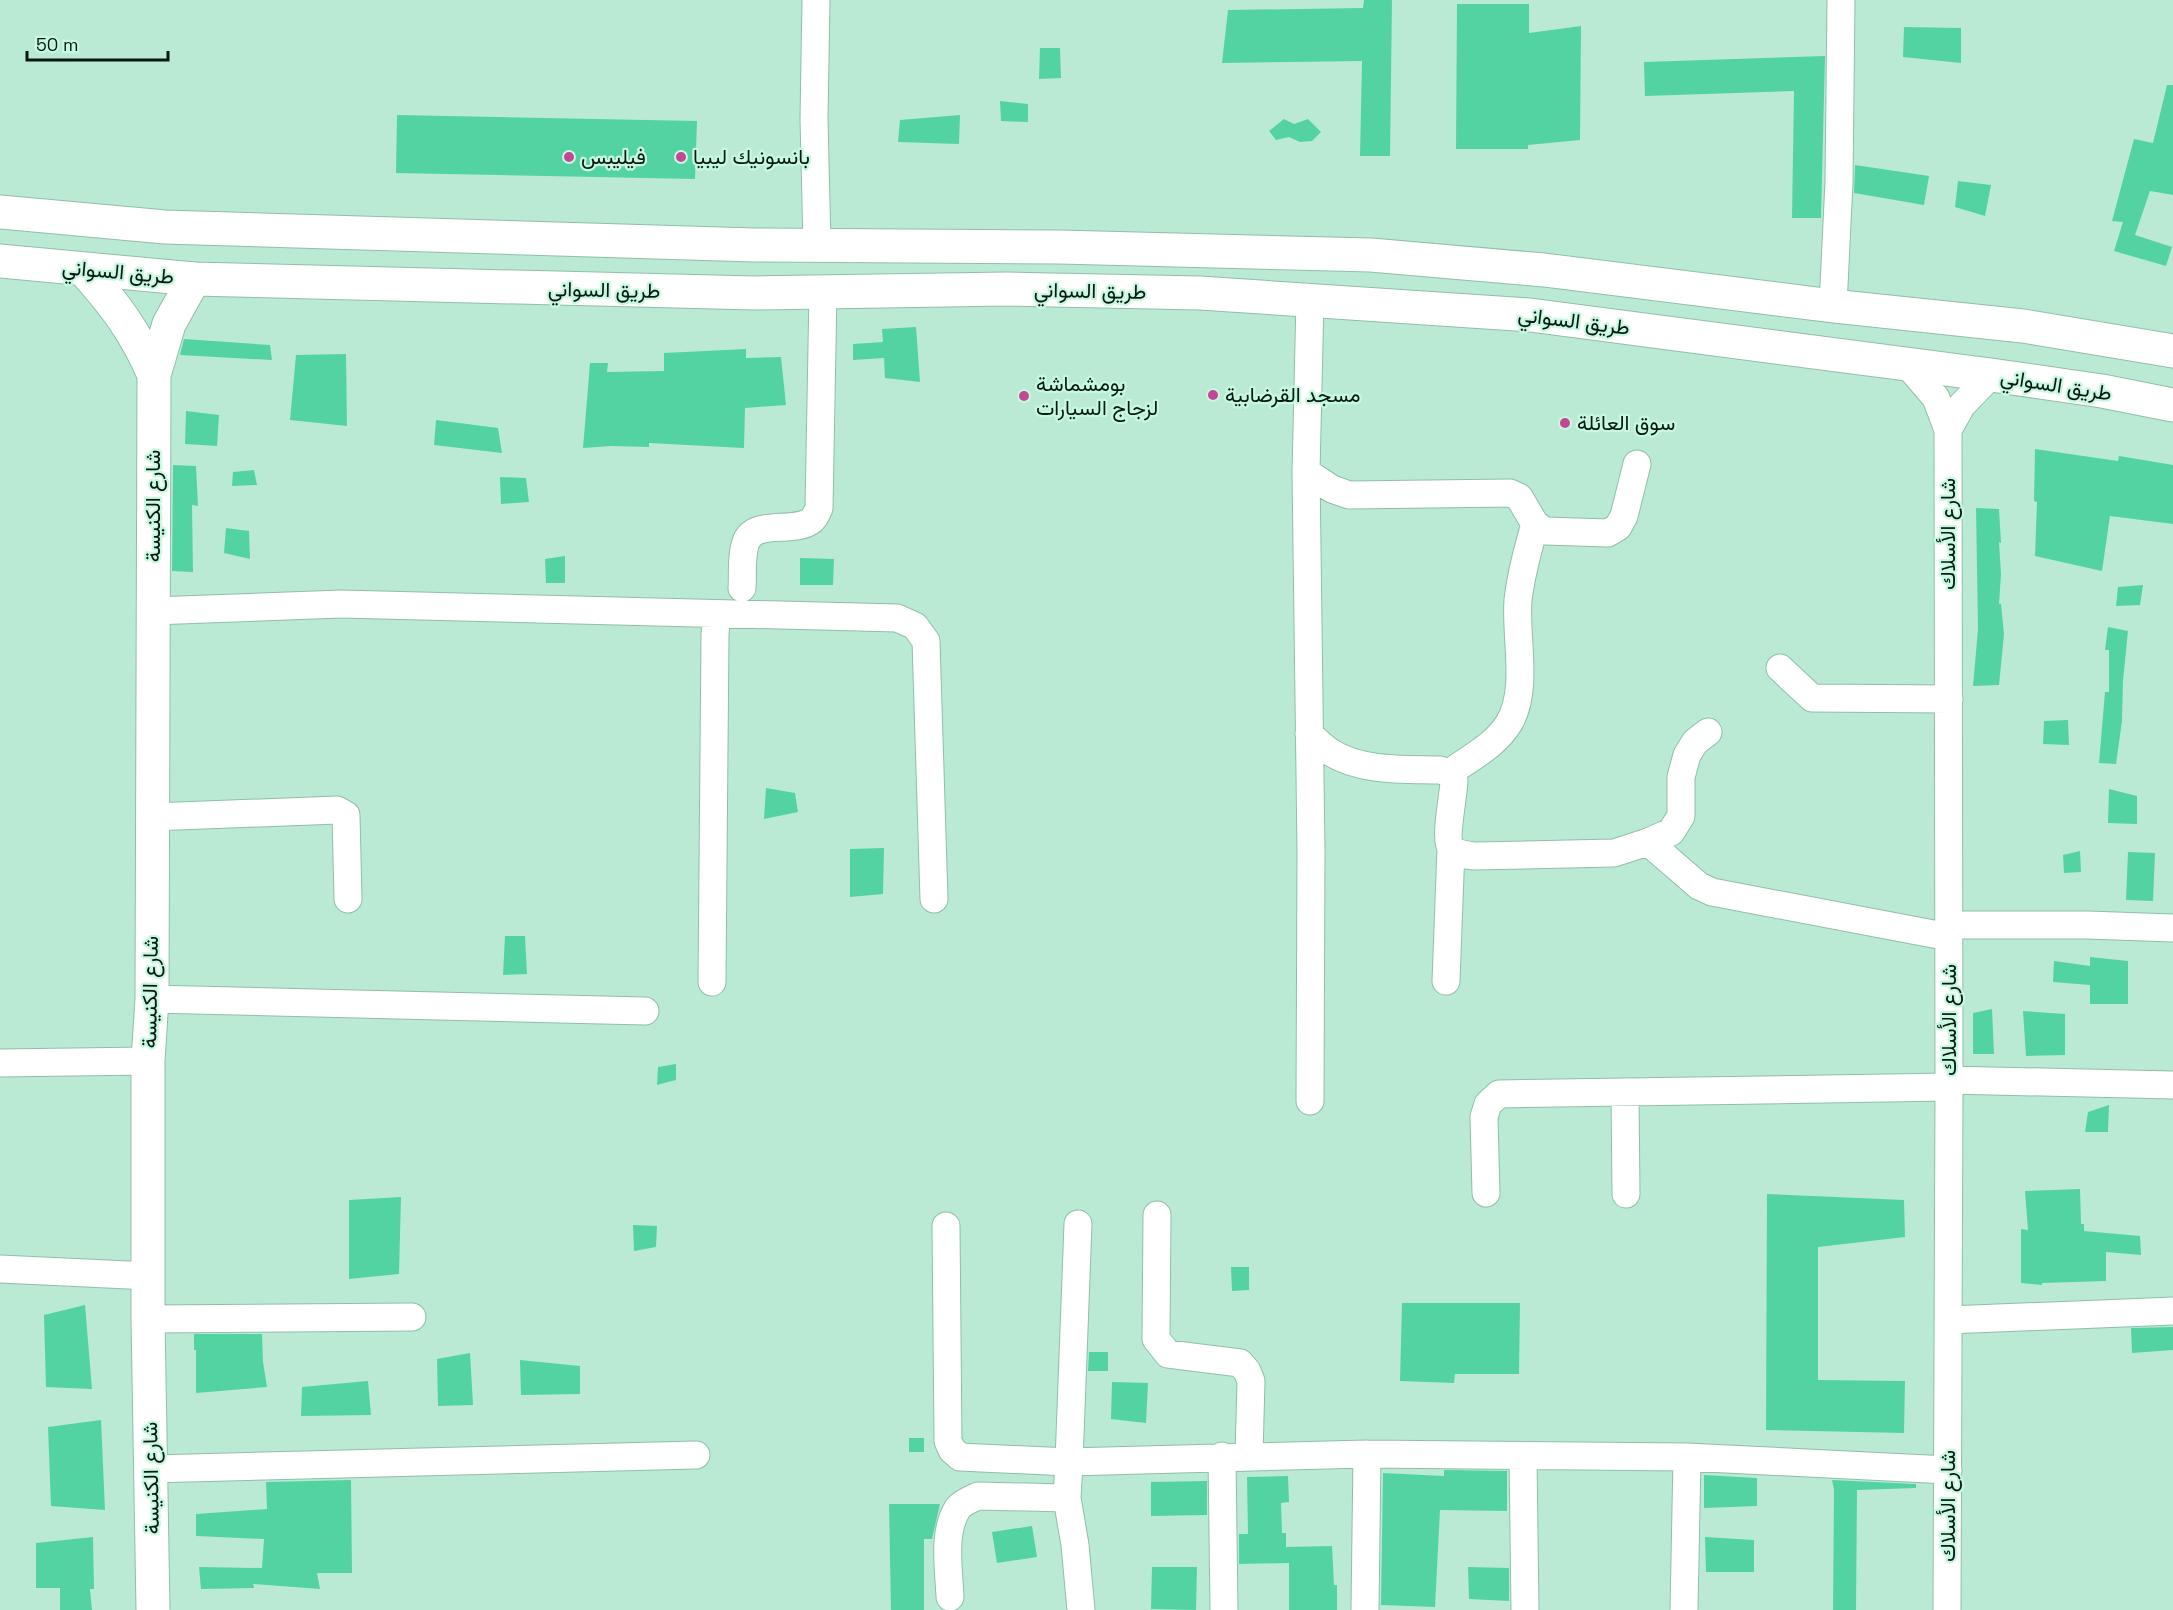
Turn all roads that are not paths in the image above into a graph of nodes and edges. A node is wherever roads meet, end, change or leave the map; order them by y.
1 (816, 0) edge
2 (1841, 0) edge
3 (0, 212) edge
4 (817, 245) junction
5 (0, 261) edge
6 (84, 270) junction
7 (194, 279) junction
8 (823, 292) junction
9 (1310, 300) junction
10 (1833, 306) junction
11 (2173, 351) edge
12 (1906, 363) junction
13 (154, 375) junction
14 (1991, 375) junction
15 (2173, 405) edge
16 (1948, 430) junction
17 (1637, 464) dead end
18 (1305, 472) junction
19 (1535, 524) junction
20 (742, 588) dead end
21 (152, 611) junction
22 (717, 614) junction
23 (1780, 668) dead end
24 (1949, 699) junction
25 (1708, 732) dead end
26 (1309, 734) junction
27 (1449, 773) junction
28 (152, 817) junction
29 (1648, 842) junction
30 (1451, 848) junction
31 (348, 899) dead end
32 (934, 899) dead end
33 (2173, 928) edge
34 (1949, 931) junction
35 (1446, 981) dead end
36 (712, 982) dead end
37 (152, 999) junction
38 (645, 1011) dead end
39 (148, 1061) junction
40 (0, 1063) edge
41 (1949, 1083) junction
42 (2173, 1085) edge
43 (1625, 1092) junction
44 (1310, 1101) dead end
45 (1485, 1193) dead end
46 (1626, 1194) dead end
47 (1156, 1215) dead end
48 (1078, 1224) dead end
49 (945, 1226) dead end
50 (0, 1269) edge
51 (150, 1276) junction
52 (2173, 1311) edge
53 (412, 1317) dead end
54 (148, 1319) junction
55 (1948, 1320) junction
56 (1367, 1454) junction
57 (696, 1455) dead end
58 (1249, 1455) junction
59 (1222, 1456) junction
60 (1523, 1456) junction
61 (1687, 1457) junction
62 (1069, 1462) junction
63 (152, 1469) junction
64 (1948, 1470) junction
65 (1067, 1498) junction
66 (950, 1597) dead end
67 (153, 1610) edge
68 (1081, 1610) edge
69 (1224, 1610) edge
70 (1365, 1610) edge
71 (1525, 1610) edge
72 (1684, 1610) edge
73 (1947, 1610) edge

1 - 4 street
2 - 10 street
3 - 4 main road, طريق السواني
4 - 10 main road, طريق السواني
5 - 6 main road, طريق السواني
6 - 7 main road, طريق السواني
6 - 13 main road, شارع الكنيسة
7 - 8 main road, طريق السواني
7 - 13 main road, شارع الكنيسة
8 - 9 main road, طريق السواني
8 - 20 street
9 - 12 main road, طريق السواني
9 - 18 street
10 - 11 main road, طريق السواني
12 - 14 main road, طريق السواني
12 - 16 street, شارع الأسلاك
13 - 21 main road, شارع الكنيسة
14 - 15 main road, طريق السواني
14 - 16 street
16 - 24 street, شارع الأسلاك
17 - 19 street
18 - 19 street
18 - 26 street
19 - 27 street
21 - 22 street
21 - 28 main road, شارع الكنيسة
22 - 32 street
22 - 36 street
23 - 24 street
24 - 34 street, شارع الأسلاك
25 - 29 street
26 - 27 street
26 - 44 street
27 - 30 street
28 - 31 street
28 - 37 main road, شارع الكنيسة
29 - 30 street
29 - 34 street
30 - 35 street
33 - 34 street
34 - 41 street, شارع الأسلاك
37 - 38 street
37 - 39 main road, شارع الكنيسة
39 - 40 street
39 - 51 main road, شارع الكنيسة
41 - 42 street
41 - 43 street
41 - 55 street, شارع الأسلاك
43 - 45 street
43 - 46 street
47 - 58 street
48 - 62 street
49 - 62 street
50 - 51 street
51 - 54 main road, شارع الكنيسة
52 - 55 street
53 - 54 street
54 - 63 main road, شارع الكنيسة
55 - 64 street, شارع الأسلاك
56 - 58 street
56 - 60 street
56 - 70 street
57 - 63 street
58 - 59 street
59 - 62 street
59 - 69 street
60 - 61 street
60 - 71 street
61 - 64 street
61 - 72 street
62 - 65 street
63 - 67 main road, شارع الكنيسة
64 - 73 street, شارع الأسلاك
65 - 66 street
65 - 68 street

